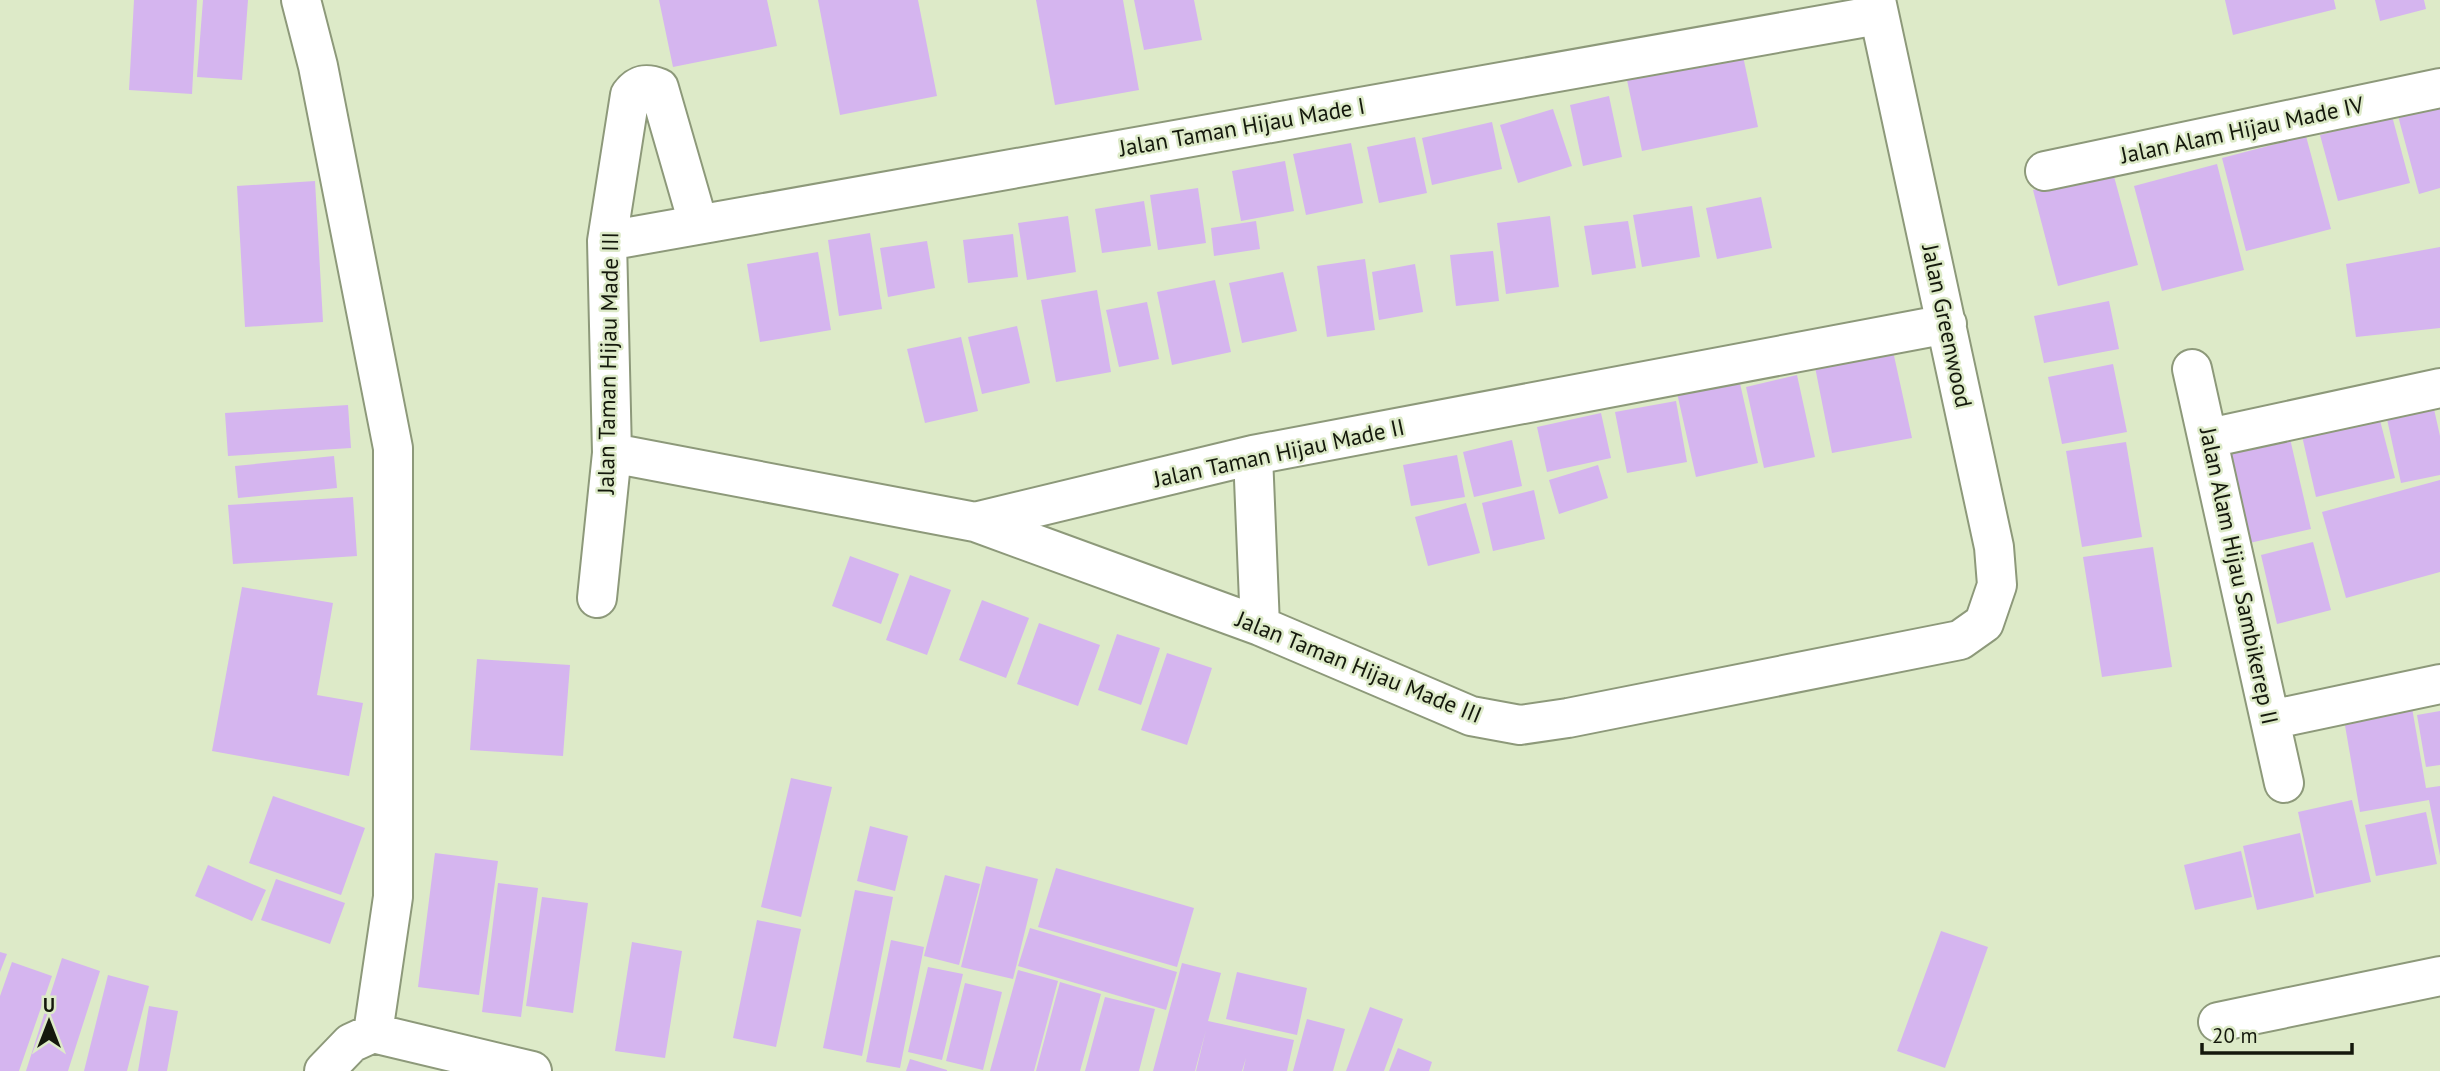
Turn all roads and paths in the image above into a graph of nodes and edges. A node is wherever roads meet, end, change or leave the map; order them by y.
1 (301, 0) edge
2 (1877, 8) edge
3 (2440, 88) edge
4 (2045, 171) dead end
5 (698, 223) junction
6 (607, 241) junction
7 (1947, 324) junction
8 (2192, 369) dead end
9 (2440, 388) edge
10 (2209, 438) junction
11 (612, 453) junction
12 (1253, 455) junction
13 (975, 522) junction
14 (597, 598) dead end
15 (1260, 626) junction
16 (1960, 640) joint
17 (2440, 684) edge
18 (2270, 720) junction
19 (2284, 783) dead end
20 (2440, 976) edge
21 (2218, 1022) dead end
22 (373, 1032) junction
23 (324, 1071) edge
24 (532, 1071) edge

1 - 22 street
2 - 5 street, Jalan Taman Hijau Made I
2 - 7 street, Jalan Greenwood
3 - 4 street, Jalan Alam Hijau Made IV
5 - 6 street, Jalan Taman Hijau Made I
5 - 6 street, Jalan Taman Hijau Made III
6 - 11 street, Jalan Taman Hijau Made III
7 - 12 street, Jalan Taman Hijau Made II
7 - 16 street, Jalan Greenwood
8 - 10 street, Jalan Alam Hijau Sambikerep II
9 - 10 street
10 - 18 street, Jalan Alam Hijau Sambikerep II
11 - 13 street, Jalan Taman Hijau Made II
11 - 14 street, Jalan Taman Hijau Made III
12 - 13 street, Jalan Taman Hijau Made II
12 - 15 street
13 - 15 street, Jalan Taman Hijau Made III
15 - 16 street, Jalan Taman Hijau Made III
17 - 18 street
18 - 19 street, Jalan Alam Hijau Sambikerep II
20 - 21 street
22 - 23 street
22 - 24 street

